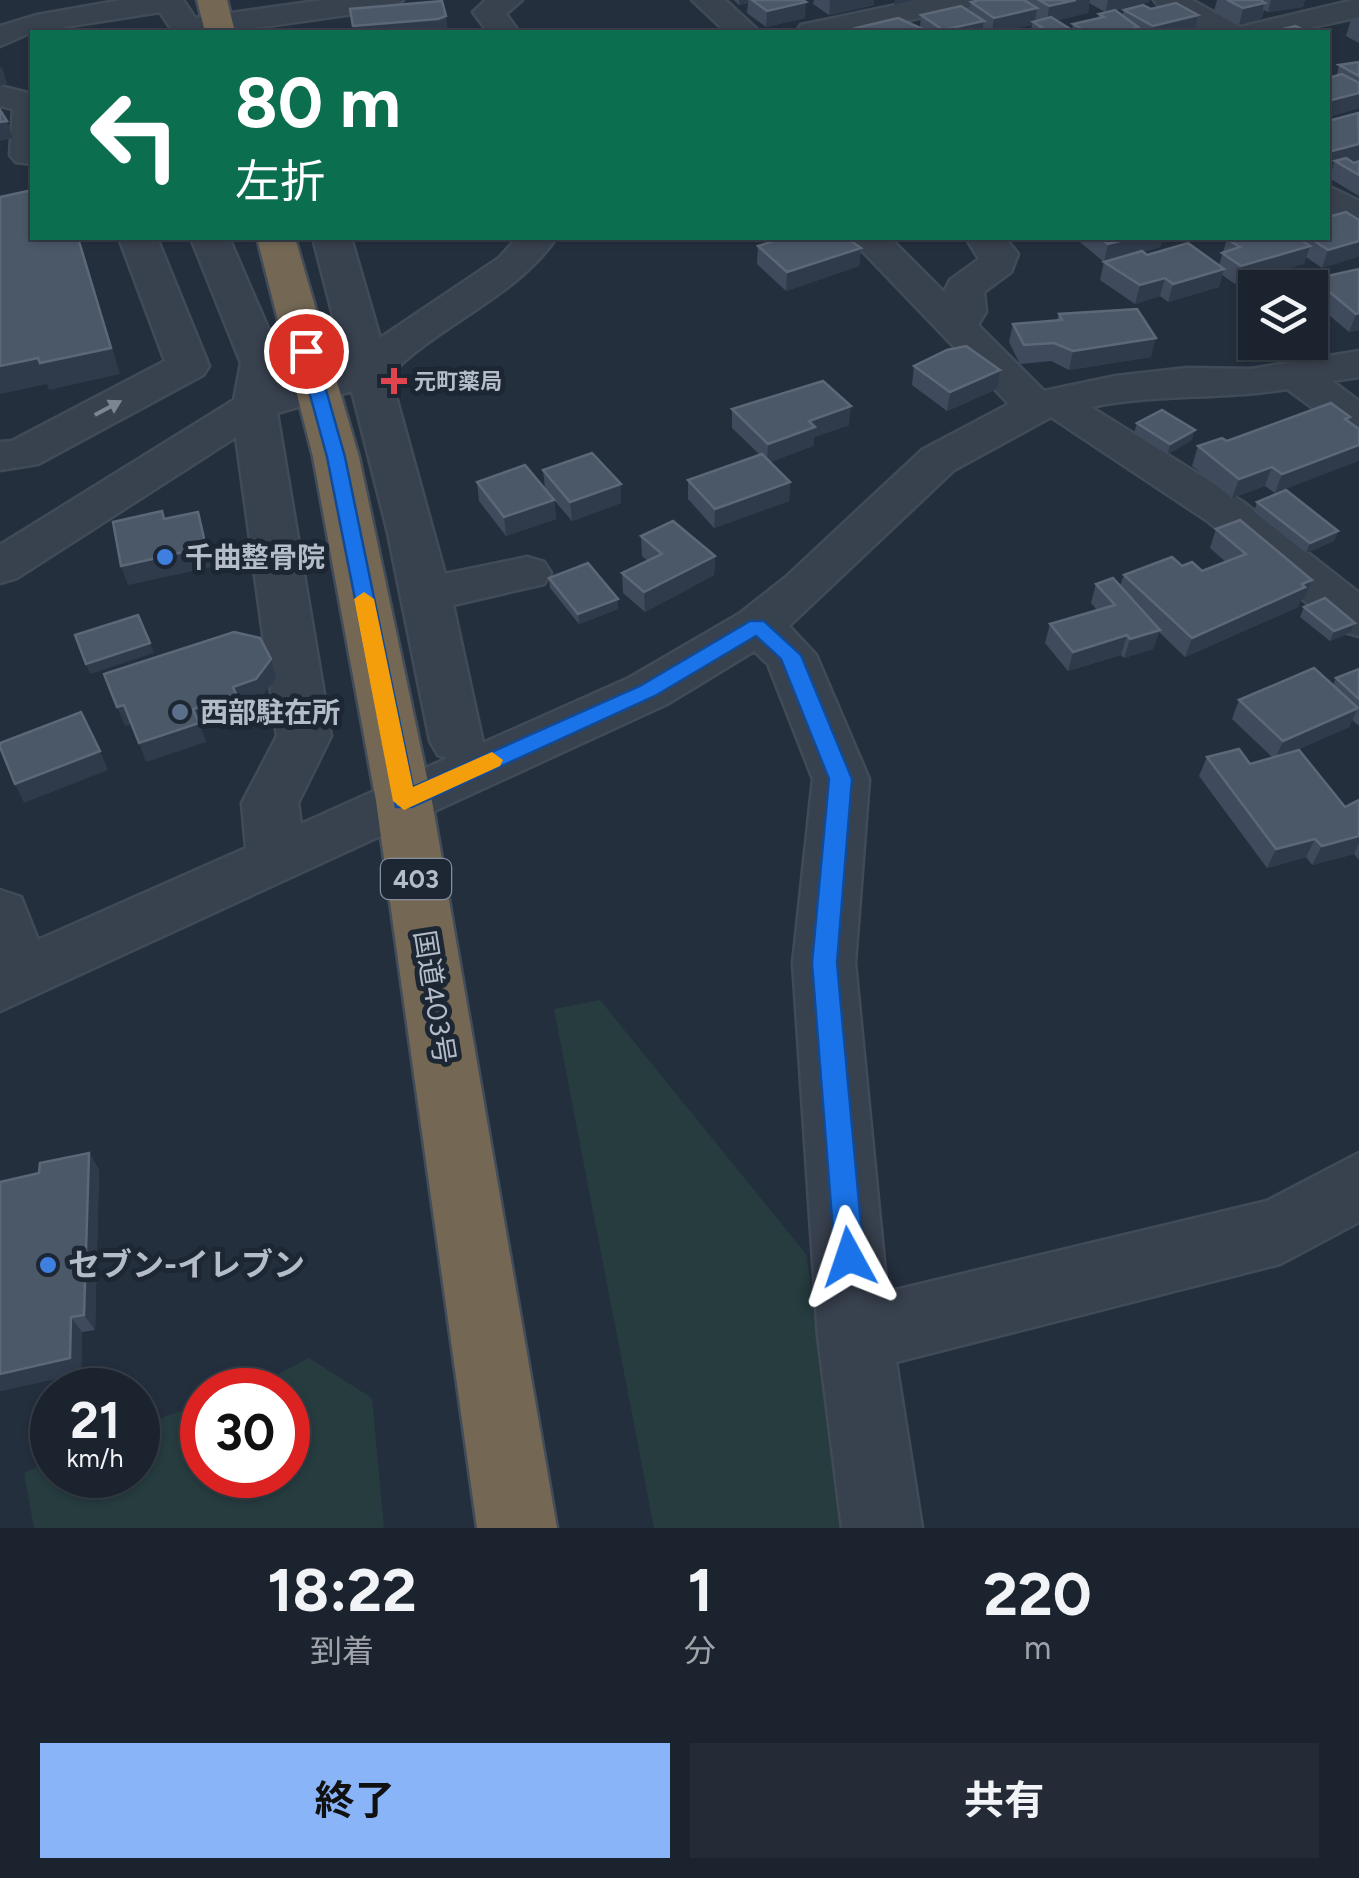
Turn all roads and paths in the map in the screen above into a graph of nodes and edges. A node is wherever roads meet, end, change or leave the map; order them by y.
1 (388, 0) edge
2 (706, 0) edge
3 (962, 0) edge
4 (1169, 0) edge
5 (169, 2) edge
6 (1359, 3) edge
7 (260, 17) edge
8 (217, 20) edge
9 (185, 30) edge
10 (189, 30) edge
11 (742, 30) edge
12 (821, 30) edge
13 (1224, 30) edge
14 (1260, 30) edge
15 (0, 37) edge
16 (0, 96) edge
17 (28, 155) dead end
18 (1330, 198) edge
19 (1359, 218) edge
20 (139, 240) edge
21 (211, 240) edge
22 (277, 240) edge
23 (332, 240) edge
24 (535, 240) edge
25 (871, 240) edge
26 (987, 240) edge
27 (957, 326) junction
28 (1359, 364) edge
29 (1298, 376) junction
30 (343, 381) junction
31 (1048, 403) junction
32 (254, 406) junction
33 (1359, 421) edge
34 (11, 455) edge
35 (80, 516) junction
36 (0, 567) edge
37 (527, 573) dead end
38 (425, 594) junction
39 (1359, 619) edge
40 (757, 626) junction
41 (457, 741) dead end
42 (404, 801) junction
43 (276, 861) junction
44 (0, 914) edge
45 (10, 980) edge
46 (1359, 1185) edge
47 (855, 1336) junction
48 (517, 1528) edge
49 (882, 1528) edge

1 - 7 street
2 - 11 street
3 - 12 street
4 - 13 street
5 - 9 street
5 - 15 street
6 - 14 street
7 - 8 street
8 - 10 street
16 - 17 street
18 - 19 street
34 -> 20 street
21 - 32 street
22 - 30 highway, 国道403号 / 403
23 - 30 street
24 - 30 street
25 - 27 street
26 - 27 street
27 - 31 street
28 - 29 street
29 - 31 street
29 - 33 street
30 - 32 street
30 - 38 street
30 - 42 highway, 国道403号 / 403
31 - 39 street
31 - 40 street
32 - 35 street
32 - 43 street
34 - 35 street
35 - 36 street
37 - 38 street
38 - 41 street
40 - 42 street
40 - 47 street
42 - 43 street
42 - 48 highway, 国道403号 / 403
43 - 45 street
44 - 45 street
46 - 47 street
47 - 49 street

